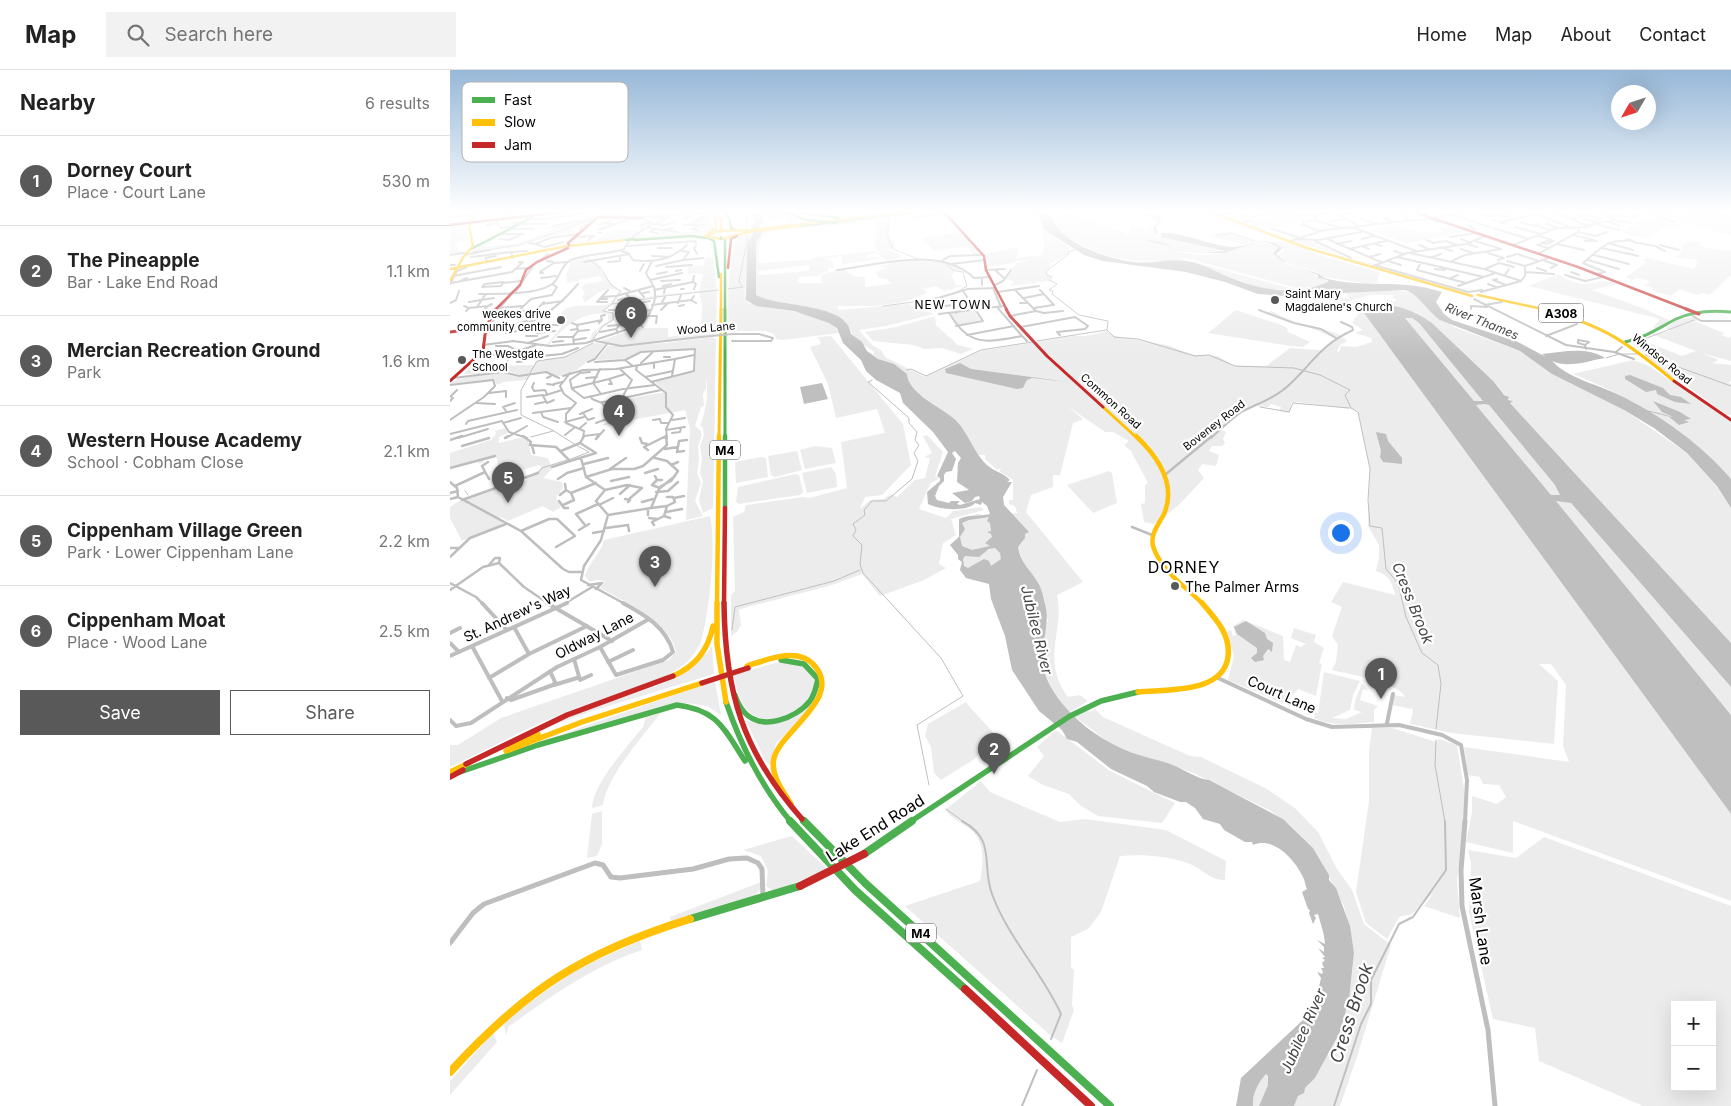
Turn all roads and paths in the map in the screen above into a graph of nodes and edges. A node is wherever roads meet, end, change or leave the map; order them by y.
1 (492, 260) edge
2 (493, 260) edge
3 (541, 260) edge
4 (576, 260) edge
5 (592, 260) edge
6 (620, 260) edge
7 (640, 260) edge
8 (656, 260) edge
9 (683, 260) edge
10 (718, 260) edge
11 (723, 260) edge
12 (727, 260) edge
13 (907, 260) edge
14 (943, 260) edge
15 (968, 260) edge
16 (985, 260) edge
17 (1356, 260) edge
18 (1376, 260) edge
19 (1413, 260) edge
20 (1444, 260) edge
21 (1455, 260) edge
22 (1541, 260) edge
23 (1542, 260) edge
24 (1555, 260) edge
25 (1588, 260) edge
26 (1589, 260) edge
27 (1614, 260) edge
28 (652, 261) junction
29 (1388, 261) joint
30 (488, 262) joint
31 (568, 262) junction
32 (584, 262) dead end
33 (608, 262) dead end
34 (1382, 262) junction
35 (1421, 262) junction
36 (1452, 262) junction
37 (1508, 262) dead end
38 (673, 263) junction
39 (1625, 263) dead end
40 (459, 264) edge
41 (520, 264) dead end
42 (951, 264) junction
43 (692, 265) dead end
44 (1401, 265) dead end
45 (530, 266) junction
46 (650, 266) junction
47 (657, 266) dead end
48 (674, 266) junction
49 (965, 266) dead end
50 (1372, 266) junction
51 (1442, 266) junction
52 (1525, 266) junction
53 (469, 267) junction
54 (501, 267) dead end
55 (666, 267) dead end
56 (1514, 267) dead end
57 (959, 268) junction
58 (1537, 268) dead end
59 (1551, 268) dead end
60 (514, 269) junction
61 (1005, 269) dead end
62 (1435, 269) dead end
63 (1484, 269) junction
64 (1509, 269) dead end
65 (1618, 269) dead end
66 (837, 270) dead end
67 (986, 270) junction
68 (995, 270) junction
69 (1011, 270) dead end
70 (1440, 270) junction
71 (1445, 270) dead end
72 (541, 271) dead end
73 (640, 271) dead end
74 (1547, 271) junction
75 (680, 272) dead end
76 (1495, 272) junction
77 (1524, 272) junction
78 (1571, 272) dead end
79 (666, 273) dead end
80 (463, 274) junction
81 (1554, 274) dead end
82 (1457, 275) dead end
83 (1565, 275) dead end
84 (1600, 275) junction
85 (556, 276) junction
86 (668, 276) junction
87 (1484, 276) junction
88 (1504, 276) junction
89 (662, 277) junction
90 (695, 277) dead end
91 (990, 277) junction
92 (1572, 277) junction
93 (467, 278) dead end
94 (541, 278) dead end
95 (982, 278) junction
96 (1004, 278) junction
97 (1450, 278) junction
98 (649, 280) junction
99 (670, 280) junction
100 (680, 280) dead end
101 (522, 281) junction
102 (661, 281) dead end
103 (1497, 281) dead end
104 (1521, 281) junction
105 (460, 282) junction
106 (693, 282) junction
107 (1466, 283) junction
108 (503, 284) junction
109 (551, 284) junction
110 (578, 284) dead end
111 (723, 284) junction
112 (1489, 284) dead end
113 (640, 285) dead end
114 (678, 285) junction
115 (982, 285) dead end
116 (1507, 285) junction
117 (653, 286) junction
118 (1039, 286) dead end
119 (1458, 286) dead end
120 (664, 287) junction
121 (1496, 287) junction
122 (624, 288) dead end
123 (643, 288) junction
124 (997, 288) junction
125 (682, 289) dead end
126 (694, 289) dead end
127 (533, 290) junction
128 (608, 290) dead end
129 (638, 290) junction
130 (654, 290) junction
131 (1015, 290) junction
132 (1040, 290) dead end
133 (459, 291) dead end
134 (963, 291) junction
135 (514, 292) junction
136 (631, 292) junction
137 (665, 292) dead end
138 (626, 293) junction
139 (649, 293) dead end
140 (478, 294) dead end
141 (1044, 294) junction
142 (485, 295) junction
143 (681, 295) dead end
144 (1476, 295) junction
145 (602, 296) junction
146 (634, 296) dead end
147 (694, 296) dead end
148 (630, 297) junction
149 (665, 297) dead end
150 (495, 298) dead end
151 (532, 298) junction
152 (1024, 298) junction
153 (556, 299) dead end
154 (481, 300) junction
155 (618, 300) dead end
156 (626, 300) dead end
157 (691, 300) junction
158 (564, 301) junction
159 (607, 301) dead end
160 (650, 301) dead end
161 (914, 301) dead end
162 (970, 301) junction
163 (468, 302) dead end
164 (554, 302) junction
165 (1502, 302) dead end
166 (450, 303) edge
167 (696, 303) dead end
168 (986, 303) dead end
169 (1029, 303) junction
170 (492, 304) dead end
171 (626, 304) dead end
172 (662, 304) junction
173 (667, 304) junction
174 (681, 304) junction
175 (652, 305) junction
176 (953, 305) junction
177 (1021, 305) dead end
178 (464, 306) dead end
179 (488, 306) junction
180 (524, 306) junction
181 (1002, 306) junction
182 (1486, 306) junction
183 (477, 307) junction
184 (997, 307) junction
185 (469, 308) junction
186 (499, 308) junction
187 (928, 308) dead end
188 (1034, 308) junction
189 (485, 309) dead end
190 (623, 309) junction
191 (984, 309) junction
192 (1471, 309) dead end
193 (466, 310) dead end
194 (536, 310) junction
195 (609, 310) dead end
196 (651, 310) junction
197 (661, 310) dead end
198 (974, 310) junction
199 (1260, 310) dead end
200 (518, 311) junction
201 (629, 311) junction
202 (1036, 311) junction
203 (1063, 311) dead end
204 (638, 312) junction
205 (1030, 312) junction
206 (1731, 312) edge
207 (956, 313) junction
208 (939, 314) dead end
209 (950, 314) junction
210 (605, 315) dead end
211 (1696, 315) junction
212 (620, 316) dead end
213 (647, 316) junction
214 (1010, 316) junction
215 (1034, 316) dead end
216 (512, 317) dead end
217 (585, 319) dead end
218 (502, 320) dead end
219 (602, 320) junction
220 (1731, 321) edge
221 (1340, 322) dead end
222 (599, 323) dead end
223 (656, 323) dead end
224 (500, 324) junction
225 (572, 324) dead end
226 (641, 324) junction
227 (1577, 324) dead end
228 (528, 325) junction
229 (541, 325) junction
230 (562, 325) dead end
231 (588, 326) junction
232 (608, 326) dead end
233 (619, 326) junction
234 (956, 326) junction
235 (1014, 326) junction
236 (488, 328) junction
237 (512, 328) junction
238 (577, 328) junction
239 (616, 329) junction
240 (555, 330) dead end
241 (571, 330) dead end
242 (495, 331) junction
243 (517, 331) dead end
244 (506, 332) dead end
245 (600, 332) dead end
246 (1021, 332) junction
247 (451, 333) edge
248 (619, 333) junction
249 (536, 335) junction
250 (966, 335) junction
251 (526, 336) dead end
252 (548, 336) dead end
253 (1060, 336) dead end
254 (1546, 336) junction
255 (558, 337) dead end
256 (564, 337) junction
257 (505, 338) dead end
258 (574, 338) junction
259 (1336, 338) junction
260 (596, 340) junction
261 (732, 341) dead end
262 (1028, 341) dead end
263 (504, 342) junction
264 (513, 342) dead end
265 (528, 342) junction
266 (553, 342) dead end
267 (1626, 342) junction
268 (574, 344) junction
269 (607, 344) junction
270 (483, 345) junction
271 (524, 345) dead end
272 (536, 345) junction
273 (1585, 345) dead end
274 (496, 346) dead end
275 (508, 346) junction
276 (560, 346) junction
277 (531, 347) junction
278 (578, 348) dead end
279 (1622, 348) dead end
280 (1586, 349) junction
281 (543, 350) dead end
282 (525, 352) dead end
283 (534, 352) junction
284 (654, 352) junction
285 (676, 352) junction
286 (1616, 353) junction
287 (519, 354) dead end
288 (512, 355) junction
289 (554, 355) junction
290 (695, 355) junction
291 (664, 356) dead end
292 (479, 357) junction
293 (530, 357) junction
294 (670, 358) junction
295 (675, 359) junction
296 (1634, 359) dead end
297 (508, 360) dead end
298 (625, 360) junction
299 (517, 362) dead end
300 (641, 363) dead end
301 (654, 363) junction
302 (590, 366) dead end
303 (635, 366) junction
304 (649, 368) dead end
305 (600, 369) junction
306 (619, 369) junction
307 (583, 370) junction
308 (673, 371) junction
309 (590, 372) dead end
310 (460, 374) junction
311 (625, 374) junction
312 (471, 376) junction
313 (644, 376) junction
314 (672, 376) junction
315 (552, 377) junction
316 (596, 377) junction
317 (547, 378) dead end
318 (563, 378) junction
319 (586, 378) dead end
320 (631, 378) junction
321 (609, 379) junction
322 (452, 380) edge
323 (651, 382) junction
324 (534, 383) dead end
325 (593, 383) junction
326 (547, 384) dead end
327 (609, 384) dead end
328 (450, 385) edge
329 (655, 385) junction
330 (573, 388) junction
331 (627, 389) junction
332 (562, 390) junction
333 (661, 390) junction
334 (464, 391) dead end
335 (489, 392) junction
336 (601, 394) junction
337 (545, 395) junction
338 (451, 396) edge
339 (592, 396) junction
340 (506, 397) dead end
341 (527, 397) dead end
342 (623, 399) junction
343 (554, 400) dead end
344 (450, 401) edge
345 (544, 402) junction
346 (476, 403) junction
347 (602, 403) junction
348 (493, 404) dead end
349 (515, 404) dead end
350 (534, 404) dead end
351 (572, 408) junction
352 (592, 409) dead end
353 (517, 410) dead end
354 (621, 410) junction
355 (506, 411) junction
356 (541, 412) junction
357 (533, 413) dead end
358 (482, 417) junction
359 (521, 418) dead end
360 (584, 418) junction
361 (594, 418) dead end
362 (685, 418) dead end
363 (450, 420) edge
364 (653, 420) dead end
365 (672, 420) junction
366 (1731, 420) edge
367 (558, 422) dead end
368 (566, 422) junction
369 (586, 422) dead end
370 (503, 423) junction
371 (596, 423) dead end
372 (466, 424) dead end
373 (669, 424) junction
374 (485, 425) junction
375 (532, 426) dead end
376 (575, 427) junction
377 (580, 428) junction
378 (488, 429) dead end
379 (604, 430) dead end
380 (666, 430) junction
381 (460, 432) junction
382 (514, 433) junction
383 (672, 433) dead end
384 (450, 434) edge
385 (600, 434) junction
386 (471, 435) junction
387 (565, 435) dead end
388 (584, 436) junction
389 (668, 436) junction
390 (462, 437) junction
391 (489, 438) dead end
392 (505, 438) dead end
393 (640, 438) dead end
394 (596, 439) dead end
395 (450, 440) edge
396 (687, 440) dead end
397 (474, 443) junction
398 (580, 443) junction
399 (647, 444) junction
400 (532, 446) junction
401 (462, 447) dead end
402 (678, 447) junction
403 (665, 448) junction
404 (648, 450) dead end
405 (561, 451) junction
406 (684, 451) dead end
407 (534, 453) dead end
408 (495, 456) dead end
409 (582, 458) junction
410 (608, 458) dead end
411 (626, 458) dead end
412 (655, 458) junction
413 (570, 461) junction
414 (488, 462) dead end
415 (678, 462) dead end
416 (671, 465) junction
417 (584, 466) junction
418 (644, 466) junction
419 (552, 467) dead end
420 (450, 468) edge
421 (610, 469) junction
422 (658, 469) dead end
423 (1167, 471) junction
424 (485, 472) junction
425 (649, 472) junction
426 (538, 473) dead end
427 (645, 473) dead end
428 (586, 477) junction
429 (628, 477) dead end
430 (620, 478) junction
431 (489, 479) dead end
432 (611, 480) dead end
433 (662, 480) dead end
434 (678, 482) dead end
435 (596, 483) junction
436 (452, 484) edge
437 (619, 485) junction
438 (631, 485) junction
439 (660, 487) junction
440 (566, 490) junction
441 (606, 490) junction
442 (458, 491) junction
443 (656, 492) junction
444 (450, 493) edge
445 (571, 493) junction
446 (620, 494) dead end
447 (560, 495) dead end
448 (684, 496) dead end
449 (458, 497) junction
450 (667, 497) dead end
451 (613, 498) dead end
452 (674, 498) junction
453 (450, 499) edge
454 (462, 500) junction
455 (627, 500) dead end
456 (652, 500) junction
457 (560, 501) dead end
458 (642, 502) dead end
459 (563, 505) junction
460 (598, 505) junction
461 (667, 506) junction
462 (568, 508) dead end
463 (650, 508) junction
464 (612, 509) dead end
465 (682, 509) dead end
466 (614, 514) junction
467 (665, 514) junction
468 (608, 515) junction
469 (670, 518) dead end
470 (657, 519) junction
471 (506, 524) junction
472 (654, 525) dead end
473 (1132, 527) dead end
474 (605, 529) junction
475 (579, 530) dead end
476 (520, 531) junction
477 (629, 531) dead end
478 (593, 532) dead end
479 (1152, 535) junction
480 (558, 547) dead end
481 (450, 548) edge
482 (459, 548) junction
483 (450, 557) edge
484 (582, 572) junction
485 (450, 583) edge
486 (457, 586) junction
487 (592, 587) junction
488 (450, 590) edge
489 (717, 602) junction
490 (555, 608) junction
491 (649, 619) junction
492 (587, 626) junction
493 (514, 627) junction
494 (460, 628) dead end
495 (507, 630) junction
496 (450, 633) edge
497 (612, 641) junction
498 (450, 643) edge
499 (472, 646) junction
500 (600, 648) junction
501 (633, 650) dead end
502 (459, 652) junction
503 (529, 654) junction
504 (450, 656) edge
505 (574, 659) junction
506 (608, 662) junction
507 (748, 667) junction
508 (550, 672) junction
509 (591, 675) dead end
510 (489, 678) junction
511 (577, 678) dead end
512 (1218, 678) junction
513 (702, 682) junction
514 (554, 685) junction
515 (729, 685) junction
516 (1393, 694) dead end
517 (507, 698) junction
518 (502, 701) junction
519 (450, 720) edge
520 (1387, 723) junction
521 (1456, 740) joint
522 (466, 764) junction
523 (753, 770) junction
524 (450, 772) edge
525 (460, 772) junction
526 (450, 777) edge
527 (801, 821) junction
528 (763, 900) junction
529 (450, 943) edge
530 (450, 1072) edge
531 (1090, 1106) edge
532 (1110, 1106) edge
533 (1495, 1106) edge

1 - 53 main road
2 - 30 main road
3 - 45 main road
4 - 31 street
5 - 32 street
6 - 33 street
7 - 28 street
8 - 28 street
9 - 38 street
10 - 111 main road, M4
11 - 111 main road, M4
12 - 111 main road, M4
13 - 66 street
14 - 42 street
15 - 42 street
16 - 67 main road
17 - 50 main road, A308
18 - 34 street
19 - 35 street
20 - 36 street
21 - 36 street
22 - 52 street
23 - 59 street
24 - 84 main road
25 - 84 street
26 - 65 street
27 - 39 street
28 - 46 street
29 - 34 street
29 - 44 street
30 - 53 main road
31 - 72 street
31 - 85 street
34 - 50 street
35 - 51 street
35 - 97 street
36 - 63 street
37 - 52 street
38 - 47 street
38 - 48 street
40 - 53 main road
40 - 53 street
40 - 80 street
40 - 105 street
41 - 60 street
42 - 57 street
43 - 48 street
45 - 60 street
45 - 101 main road
45 - 135 street
46 - 73 street
46 - 98 street
48 - 55 street
49 - 57 street
50 - 144 street
50 - 144 main road, A308
51 - 70 street
51 - 87 street
52 - 77 street
53 - 80 street
54 - 80 street
56 - 63 street
57 - 95 street
58 - 74 street
60 - 105 street
61 - 68 street
62 - 70 street
63 - 76 street
64 - 88 street
67 - 68 street
67 - 91 main road, Common Road
68 - 96 street
69 - 96 street
70 - 71 street
74 - 77 street
74 - 81 street
75 - 86 street
76 - 87 street
76 - 88 street
77 - 104 street
78 - 92 street
79 - 89 street
82 - 97 street
83 - 92 street
84 - 92 street
84 - 211 main road
85 - 94 street
85 - 109 street
86 - 89 street
86 - 99 street
87 - 107 street
88 - 104 street
89 - 98 street
90 - 106 street
91 - 95 street
91 - 124 main road, Common Road
93 - 105 street
95 - 115 street
96 - 124 street
97 - 107 street
98 - 117 street
99 - 100 street
99 - 102 street
101 - 108 street
101 - 135 main road
103 - 116 street
104 - 116 street
106 - 114 street
106 - 126 street
107 - 119 street
108 - 108 street
109 - 127 street
109 - 151 street
110 - 158 street
111 - 489 main road, M4
111 - 515 main road, M4
112 - 121 street
113 - 123 street
114 - 120 street
114 - 125 street
116 - 121 street
117 - 123 street
117 - 130 street
118 - 131 street
120 - 130 street
120 - 137 street
121 - 144 street
122 - 136 street
123 - 129 street
124 - 131 street
124 - 134 street
124 - 181 main road, Common Road
127 - 135 street
127 - 151 street
128 - 145 street
129 - 136 street
129 - 139 street
130 - 175 street
131 - 152 street
132 - 141 street
133 - 166 street
134 - 161 street
134 - 162 street
135 - 142 street
135 - 186 street
135 - 236 main road
136 - 138 street
138 - 145 street
138 - 148 street
140 - 142 street
141 - 152 street
141 - 188 street
142 - 154 street
143 - 174 street
144 - 182 street
144 - 267 main road, Windsor Road / A308
145 - 159 street
146 - 148 street
147 - 157 street
148 - 155 street
148 - 156 street
149 - 172 street
150 - 154 street
151 - 180 street
152 - 169 street
153 - 164 street
154 - 163 street
154 - 183 street
157 - 167 street
157 - 174 street
158 - 164 street
158 - 228 street
160 - 201 street
162 - 176 street
162 - 198 street
164 - 194 street
165 - 182 street
168 - 191 street
169 - 177 street
169 - 188 street
170 - 179 street
171 - 190 street
172 - 173 street
172 - 175 street
173 - 174 street
173 - 197 street
175 - 196 street
176 - 187 street
176 - 207 street
178 - 185 street
179 - 183 street
179 - 189 street
180 - 186 street
180 - 200 street
181 - 184 street
181 - 214 main road, Common Road
182 - 192 street
182 - 254 street
183 - 185 street
184 - 191 street
184 - 235 street
185 - 193 street
186 - 236 street
188 - 202 street
190 - 195 street
190 - 201 street
191 - 198 street
194 - 200 street
194 - 237 street
196 - 204 street
196 - 213 street
198 - 207 street
198 - 234 street
199 - 259 street
200 - 216 street
201 - 204 street
201 - 212 street
202 - 203 street
202 - 205 street
204 - 213 street
205 - 214 street
205 - 215 street
206 - 211 main road
207 - 209 street
208 - 209 street
209 - 234 street
210 - 219 street
211 - 220 street
211 - 267 main road
213 - 223 street
213 - 226 street
214 - 246 main road, Common Road
217 - 231 street
218 - 224 street
219 - 222 street
219 - 231 street
221 - 259 street, Boveney Road
224 - 236 street
224 - 237 street
225 - 238 street
226 - 233 street
226 - 248 street
227 - 254 street
228 - 229 street
228 - 237 street
229 - 230 street
229 - 249 street
231 - 238 street
231 - 238 street
231 - 258 street
232 - 233 street
233 - 239 street
234 - 250 street
235 - 246 street
235 - 250 street
236 - 242 street
236 - 242 street
236 - 247 main road
236 - 270 main road
237 - 242 street
237 - 243 street
237 - 244 street
238 - 241 street
238 - 258 street
239 - 245 street
239 - 248 street
240 - 249 street
246 - 250 street
246 - 253 street
246 - 262 street
246 - 423 main road, Common Road
248 - 260 street
249 - 251 street
249 - 252 street
249 - 265 street
254 - 280 street
255 - 256 street
256 - 258 street
256 - 266 street
257 - 263 street
258 - 268 street
259 - 423 street, Boveney Road
260 - 268 street
260 - 269 street, Wood Lane
261 - 269 street, Wood Lane, bridge
263 - 265 street
263 - 270 street
264 - 275 street
265 - 272 street
267 - 366 main road, Windsor Road / A308
268 - 276 street
269 - 307 street
270 - 292 main road
271 - 277 street
272 - 276 street
272 - 277 street
273 - 280 street
274 - 275 street
275 - 277 street
276 - 289 street
278 - 289 street
279 - 286 street
280 - 286 street
281 - 283 street
282 - 283 street
283 - 293 street
284 - 285 street
284 - 298 street
284 - 300 street
285 - 290 street
285 - 294 street
286 - 296 street
287 - 288 street
288 - 292 street
288 - 297 street
289 - 293 street
290 - 295 street
290 - 314 street
291 - 294 street
292 - 310 main road
293 - 299 street
294 - 295 street
294 - 301 street
295 - 308 street
298 - 302 street
298 - 303 street
301 - 303 street
301 - 304 street
303 - 306 street
303 - 313 street
305 - 306 street
305 - 307 street
305 - 316 street
306 - 311 street
307 - 318 street
308 - 313 street
308 - 314 street
309 - 330 street
310 - 312 street
310 - 322 main road
311 - 320 street
311 - 321 street
312 - 315 street
312 - 322 street
313 - 320 street
313 - 323 street
314 - 323 street
315 - 317 street
315 - 318 street
316 - 319 street
316 - 325 street
318 - 326 street
318 - 332 street
320 - 331 street
321 - 325 street
321 - 327 street
323 - 329 street
324 - 337 street
325 - 330 street
325 - 336 street
328 - 335 street
329 - 331 street
329 - 333 street
330 - 339 street
331 - 336 street
331 - 342 street
332 - 337 street
332 - 351 street
333 - 342 street
333 - 365 street
334 - 338 street
335 - 340 street
335 - 346 street
336 - 339 street
337 - 341 street
337 - 345 street
338 - 344 street
339 - 347 street
342 - 347 street
342 - 354 street
343 - 345 street
345 - 350 street
346 - 348 street
346 - 363 street
347 - 354 street
349 - 355 street
351 - 356 street
351 - 368 street
352 - 360 street
353 - 355 street
354 - 371 street
355 - 358 street
356 - 357 street
356 - 367 street
358 - 372 street
358 - 374 street
359 - 370 street
360 - 361 street
360 - 368 street
362 - 365 street
364 - 373 street
365 - 373 street
368 - 376 street
369 - 377 street
370 - 374 street
370 - 382 street
373 - 380 street
374 - 381 street
375 - 382 street
376 - 377 street
376 - 387 street
377 - 388 street
378 - 386 street
379 - 385 street
380 - 383 street
380 - 389 street
381 - 384 street
381 - 390 street
382 - 392 street
382 - 400 street
385 - 388 street
385 - 394 street
386 - 390 street
386 - 397 street
388 - 398 street
389 - 399 street
389 - 403 street
390 - 395 street
391 - 397 street
393 - 399 street
396 - 402 street
397 - 401 street
398 - 405 street
398 - 409 street
399 - 404 street
400 - 405 street
400 - 407 street
402 - 403 street
402 - 406 street
403 - 412 street
405 - 413 street
408 - 420 street
409 - 413 street
409 - 417 street
410 - 417 street
411 - 421 street
412 - 416 street
412 - 418 street
413 - 419 street
414 - 424 street
415 - 416 street
416 - 439 street
417 - 428 street
417 - 440 street
418 - 421 street
418 - 425 street
421 - 428 street
422 - 425 street
423 - 479 main road
424 - 431 street
424 - 436 street
425 - 427 street
426 - 454 street
428 - 435 street
429 - 430 street
430 - 432 street
430 - 437 street
433 - 439 street
434 - 443 street
435 - 441 street
435 - 445 street
436 - 442 street
437 - 438 street
437 - 441 street
438 - 446 street
438 - 455 street
439 - 443 street
440 - 445 street
440 - 447 street
441 - 460 street
442 - 444 street
442 - 449 street
443 - 456 street
445 - 459 street
448 - 452 street
449 - 453 street
449 - 454 street
450 - 452 street
451 - 460 street
452 - 461 street
454 - 471 street
456 - 458 street
456 - 463 street
457 - 459 street
459 - 462 street
460 - 468 street
460 - 475 street
461 - 463 street
461 - 467 street
463 - 466 street
463 - 470 street
464 - 466 street
465 - 467 street
466 - 468 street
467 - 469 street
467 - 470 street
468 - 474 street
470 - 472 street
471 - 476 street
471 - 482 street
473 - 479 street
474 - 477 street
474 - 478 street
474 - 484 street
476 - 480 street
476 - 484 street
479 - 512 main road
481 - 482 street
482 - 483 street
484 - 487 street
485 - 486 street
486 - 488 street
486 - 490 street
486 - 495 street
487 - 490 street, St. Andrew's Way
487 - 491 street
489 - 522 main road, M4
489 - 523 main road, M4
490 - 492 street
490 - 493 street, St. Andrew's Way
491 - 497 street, Oldway Lane
491 - 506 street
492 - 497 street
492 - 503 street
493 - 495 street, St. Andrew's Way
493 - 503 street
494 - 496 street
495 - 499 street, St. Andrew's Way
497 - 500 street, Oldway Lane
498 - 502 street
499 - 502 street, St. Andrew's Way
499 - 510 street
500 - 505 street, Oldway Lane
500 - 506 street
501 - 506 street
502 - 504 street, St. Andrew's Way
503 - 510 street
505 - 508 street, Oldway Lane
505 - 509 street
507 - 513 main road, M4, bridge
507 - 515 main road, M4
507 - 527 main road, M4
508 - 514 street, Oldway Lane
508 - 517 street, Oldway Lane
510 - 518 street
511 - 514 street, Oldway Lane
512 - 520 street, Court Lane
512 - 528 main road, Lake End Road, bridge
513 - 522 main road, M4
513 - 525 main road, M4
514 - 517 street, Oldway Lane
515 - 527 main road, M4
516 - 520 street
517 - 518 street, Oldway Lane
518 - 519 street, Oldway Lane
520 - 521 street, Court Lane
521 - 533 street, Marsh Lane
522 - 524 main road, M4
523 - 525 main road, M4
523 - 531 main road, M4
525 - 526 main road, M4
527 - 532 main road, M4
528 - 529 street
528 - 530 main road, Lake End Road

